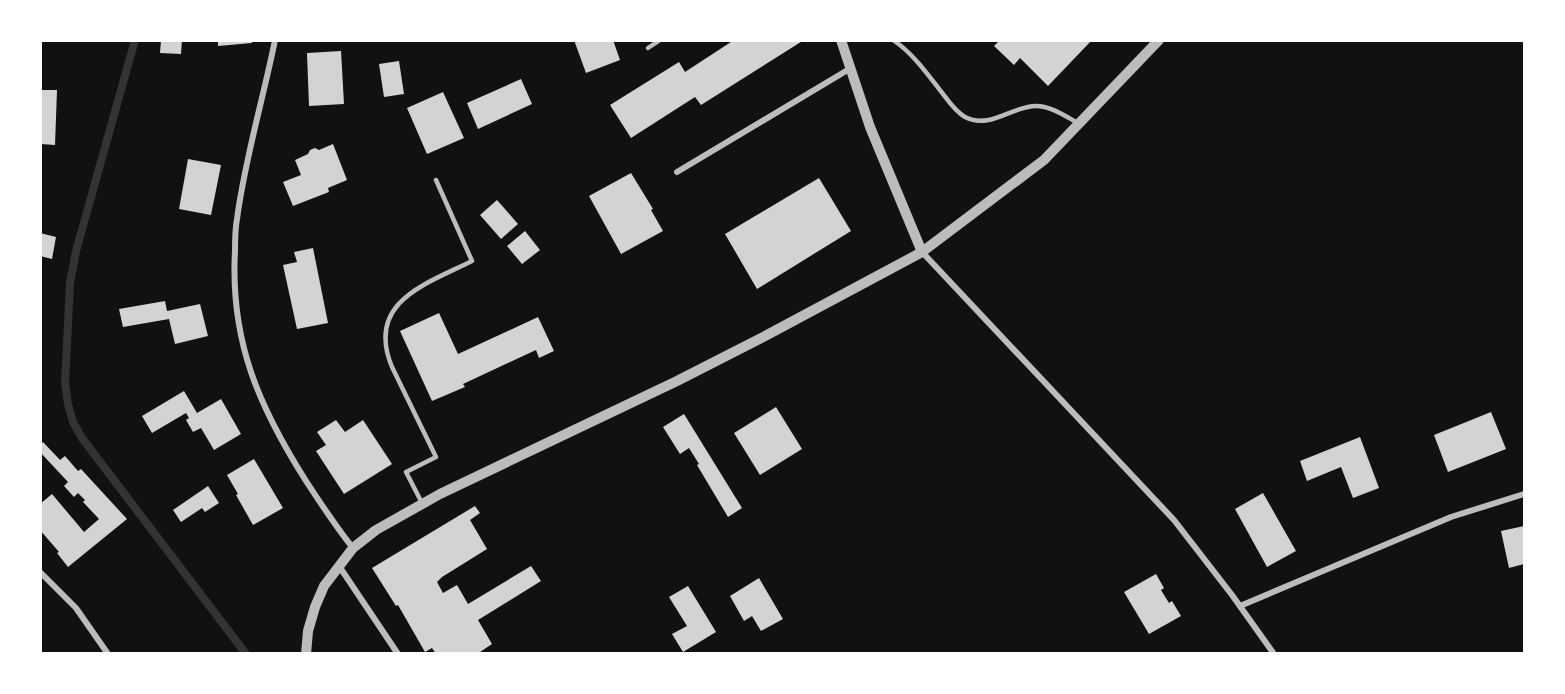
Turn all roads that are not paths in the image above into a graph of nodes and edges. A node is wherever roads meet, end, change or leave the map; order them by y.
1 (275, 40) edge
2 (660, 40) edge
3 (841, 40) edge
4 (893, 40) edge
5 (1159, 40) edge
6 (648, 48) dead end
7 (851, 69) junction
8 (1079, 123) junction
9 (677, 171) dead end
10 (436, 180) dead end
11 (922, 252) junction
12 (1524, 494) edge
13 (423, 503) junction
14 (353, 548) junction
15 (339, 565) junction
16 (40, 572) edge
17 (1240, 606) junction
18 (108, 654) edge
19 (306, 654) edge
20 (398, 654) edge
21 (1274, 654) edge

1 - 14 street
2 - 6 lane
3 - 7 street
4 - 8 lane
5 - 8 street
7 - 9 street
7 - 11 street
8 - 11 street
10 - 13 lane
11 - 13 street
11 - 17 street
12 - 17 street
13 - 14 street
14 - 15 street
15 - 19 street
15 - 20 street
16 - 18 street
17 - 21 street

